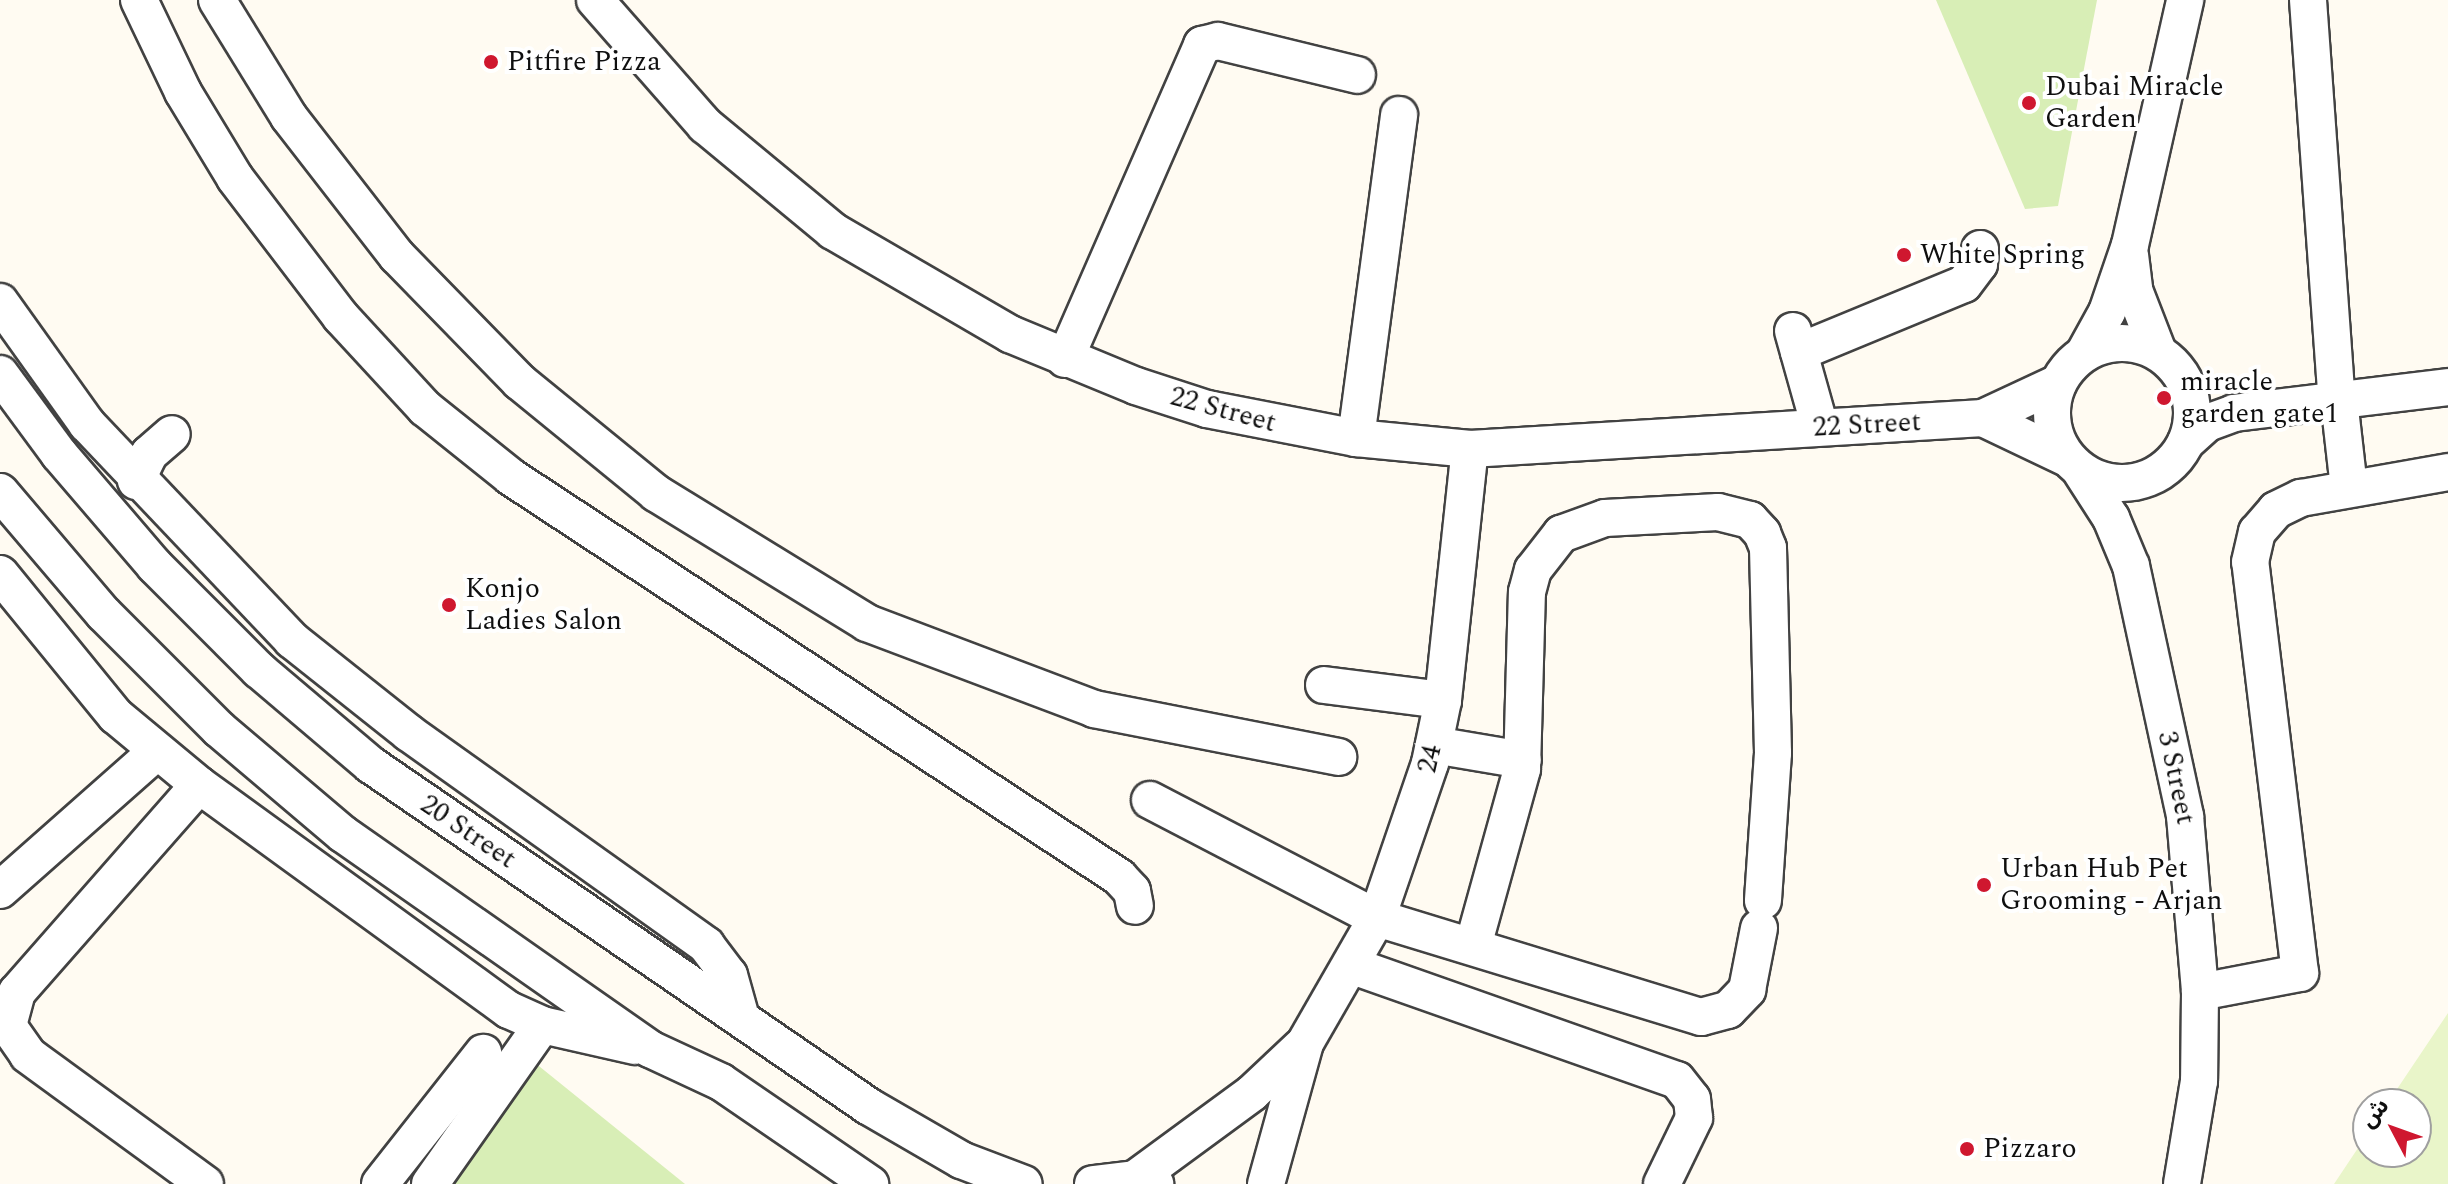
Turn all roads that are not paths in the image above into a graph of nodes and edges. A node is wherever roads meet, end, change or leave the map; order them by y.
1 (139, 0) edge
2 (217, 0) edge
3 (595, 0) edge
4 (2185, 0) edge
5 (2308, 0) edge
6 (1357, 75) dead end
7 (1399, 115) dead end
8 (2130, 245) junction
9 (1980, 249) dead end
10 (0, 302) edge
11 (2085, 352) junction
12 (2158, 352) junction
13 (1065, 359) junction
14 (2448, 367) edge
15 (0, 374) edge
16 (2183, 377) junction
17 (2058, 383) junction
18 (2448, 387) edge
19 (2337, 394) junction
20 (1983, 418) junction
21 (1820, 427) junction
22 (172, 434) dead end
23 (1356, 438) junction
24 (2186, 442) junction
25 (1470, 449) junction
26 (2075, 466) junction
27 (2448, 472) edge
28 (2148, 478) junction
29 (136, 481) junction
30 (2349, 488) junction
31 (0, 492) edge
32 (2131, 566) junction
33 (0, 574) edge
34 (1324, 685) dead end
35 (1443, 700) junction
36 (1434, 745) junction
37 (156, 752) junction
38 (1338, 757) dead end
39 (1523, 760) junction
40 (199, 785) junction
41 (1150, 800) dead end
42 (0, 890) edge
43 (1135, 906) dead end
44 (1377, 918) junction
45 (1473, 946) junction
46 (1353, 966) junction
47 (2200, 992) junction
48 (741, 1018) junction
49 (542, 1025) junction
50 (1305, 1043) junction
51 (650, 1049) junction
52 (483, 1053) dead end
53 (1145, 1182) edge
54 (205, 1184) edge
55 (380, 1184) edge
56 (430, 1184) edge
57 (870, 1184) edge
58 (1024, 1184) edge
59 (1093, 1184) edge
60 (1266, 1184) edge
61 (1662, 1184) edge
62 (2182, 1184) edge

1 - 43 street
2 - 38 street
3 - 13 street, 22 Street
4 - 8 street
5 - 19 street
6 - 13 street
7 - 23 street
8 - 11 street
8 - 12 street
9 - 21 street
10 - 29 street
11 - 12 street
11 - 17 street
12 - 16 street
13 - 23 street, 22 Street
14 - 19 street
15 - 48 street, 20 Street
16 - 19 street
16 - 24 street
17 - 20 street, 22 Street
17 - 26 street
18 - 19 street
19 - 24 street
19 - 30 street
20 - 21 street, 22 Street
20 - 26 street, 22 Street
21 - 25 street, 22 Street
22 - 29 street
23 - 25 street, 22 Street
24 - 28 street
25 - 35 street, 24
26 - 28 street
26 - 32 street, 3 Street
27 - 30 street
28 - 32 street, 3 Street
29 - 48 street
30 - 47 street
31 - 51 street
32 - 47 street, 3 Street
33 - 37 street
34 - 35 street
35 - 36 street, 24
36 - 39 street
36 - 44 street, 24
37 - 40 street
37 - 42 street
39 - 45 street
39 - 45 street
40 - 49 street
40 - 54 street
41 - 44 street
44 - 45 street
44 - 46 street, 24
46 - 50 street, 24
46 - 61 street
47 - 62 street, 3 Street
48 - 58 street, 20 Street
49 - 51 street
49 - 56 street
50 - 53 street, 24
50 - 60 street, 24
51 - 57 street
52 - 55 street
53 - 59 street

